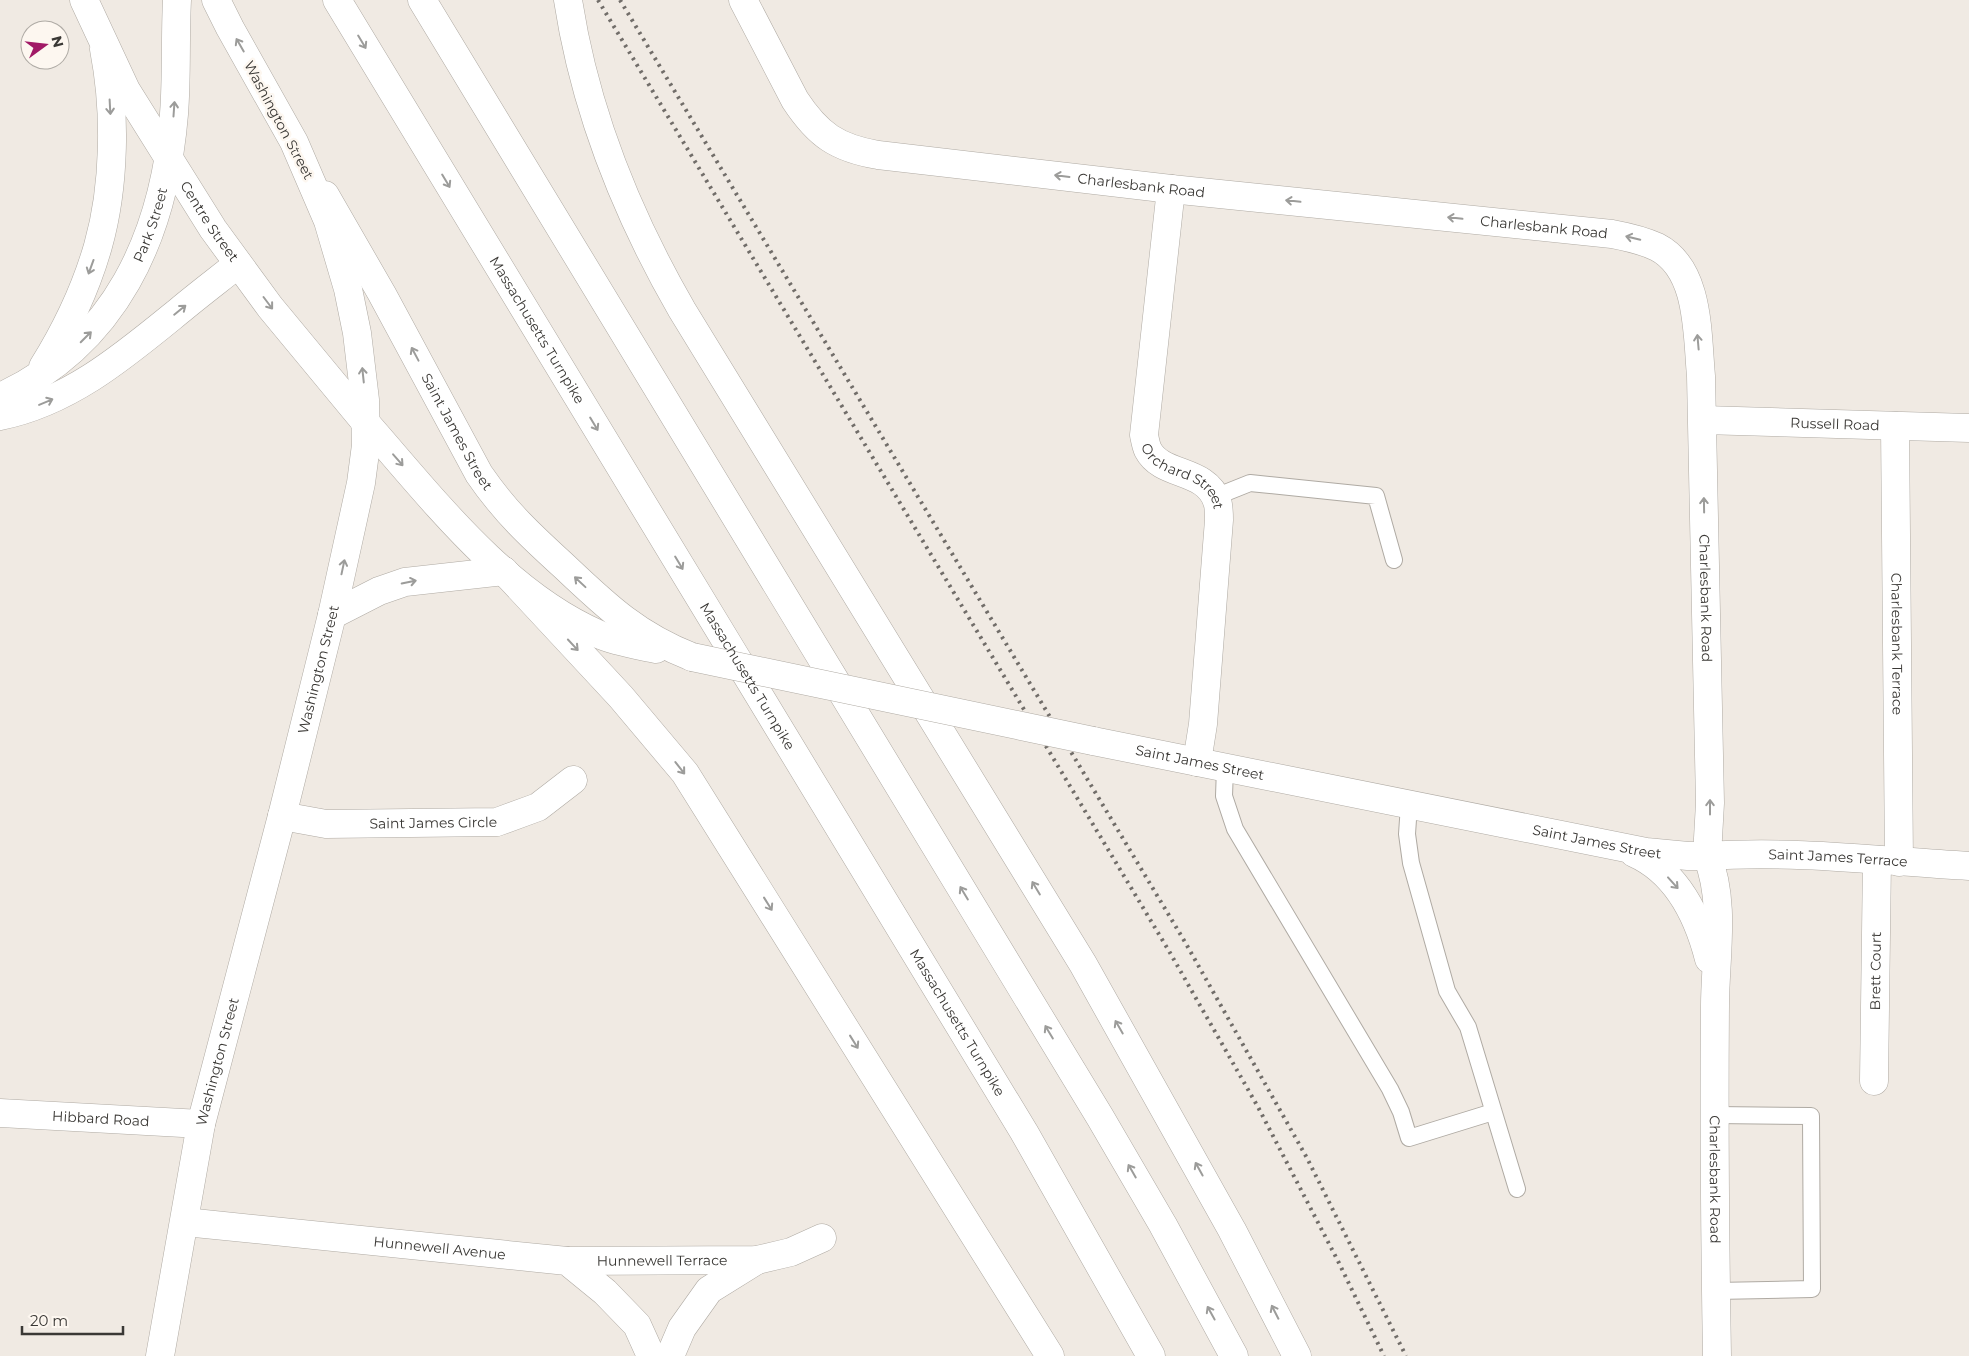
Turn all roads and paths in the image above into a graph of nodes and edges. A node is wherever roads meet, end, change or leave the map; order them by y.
1 (84, 0) edge
2 (177, 0) edge
3 (216, 0) edge
4 (337, 0) edge
5 (422, 0) edge
6 (568, 0) edge
7 (743, 0) edge
8 (102, 41) junction
9 (294, 142) junction
10 (169, 160) junction
11 (1171, 189) junction
12 (238, 264) junction
13 (35, 379) junction
14 (0, 397) edge
15 (0, 416) edge
16 (1703, 420) junction
17 (366, 423) junction
18 (1894, 426) junction
19 (1969, 428) edge
20 (1216, 497) junction
21 (1394, 560) dead end
22 (504, 571) junction
23 (332, 615) junction
24 (692, 657) junction
25 (1197, 762) junction
26 (1225, 768) junction
27 (573, 780) dead end
28 (1409, 806) junction
29 (282, 816) junction
30 (1619, 847) junction
31 (1708, 856) junction
32 (1888, 861) junction
33 (1969, 866) edge
34 (1714, 1003) junction
35 (1874, 1081) dead end
36 (1493, 1112) junction
37 (0, 1113) edge
38 (1715, 1115) junction
39 (201, 1124) junction
40 (1517, 1189) dead end
41 (185, 1222) junction
42 (822, 1238) dead end
43 (757, 1260) junction
44 (566, 1261) junction
45 (1716, 1291) junction
46 (160, 1356) edge
47 (652, 1356) edge
48 (670, 1356) edge
49 (1050, 1356) edge
50 (1151, 1356) edge
51 (1234, 1356) edge
52 (1297, 1356) edge
53 (1717, 1356) edge

1 - 8 main road, Centre Street
10 -> 2 main road, Park Street
9 -> 3 main road, Washington Street
4 -> 50 main road, Massachusetts Turnpike
51 -> 5 main road
52 -> 6 main road
11 -> 7 main road, Charlesbank Road
8 - 10 main road, Centre Street
8 -> 13 main road
17 -> 9 main road, Washington Street
24 -> 9 main road, Saint James Street
10 - 12 main road, Centre Street
13 -> 10 main road, Park Street
16 -> 11 main road, Charlesbank Road
11 - 20 main road, Orchard Street
15 -> 12 main road
12 -> 17 main road, Centre Street
13 - 14 main road, Park Street
16 - 18 main road, Russell Road
31 -> 16 main road, Charlesbank Road
17 -> 22 main road, Saint James Street
23 -> 17 main road, Washington Street
18 - 19 main road, Russell Road
18 - 32 main road, Charlesbank Terrace
20 - 21 lane
20 - 25 main road, Orchard Street
23 -> 22 main road
22 - 24 main road, Saint James Street
22 -> 49 main road
23 - 29 main road, Washington Street
24 - 25 main road, Saint James Street, bridge
25 - 26 main road, Saint James Street
26 - 28 main road, Saint James Street
26 - 36 lane
27 - 29 main road, Saint James Circle
28 - 30 main road, Saint James Street
28 - 36 lane
29 - 39 main road, Washington Street
30 - 31 main road, Saint James Street
30 -> 34 main road, Charlesbank Road
31 - 32 main road, Saint James Terrace
31 - 34 main road, Charlesbank Road
32 - 33 main road, Saint James Terrace
32 - 35 main road, Brett Court
34 - 38 main road, Charlesbank Road
36 - 40 lane
37 - 39 main road, Hibbard Road
38 - 45 main road, Charlesbank Road
38 - 45 lane
39 - 41 main road, Washington Street
41 - 44 main road, Hunnewell Avenue
41 - 46 main road, Washington Street
42 - 43 main road, Hunnewell Terrace
43 - 44 main road, Hunnewell Terrace
43 - 48 main road, Hunnewell Terrace
44 - 47 main road
45 - 53 main road, Charlesbank Road

